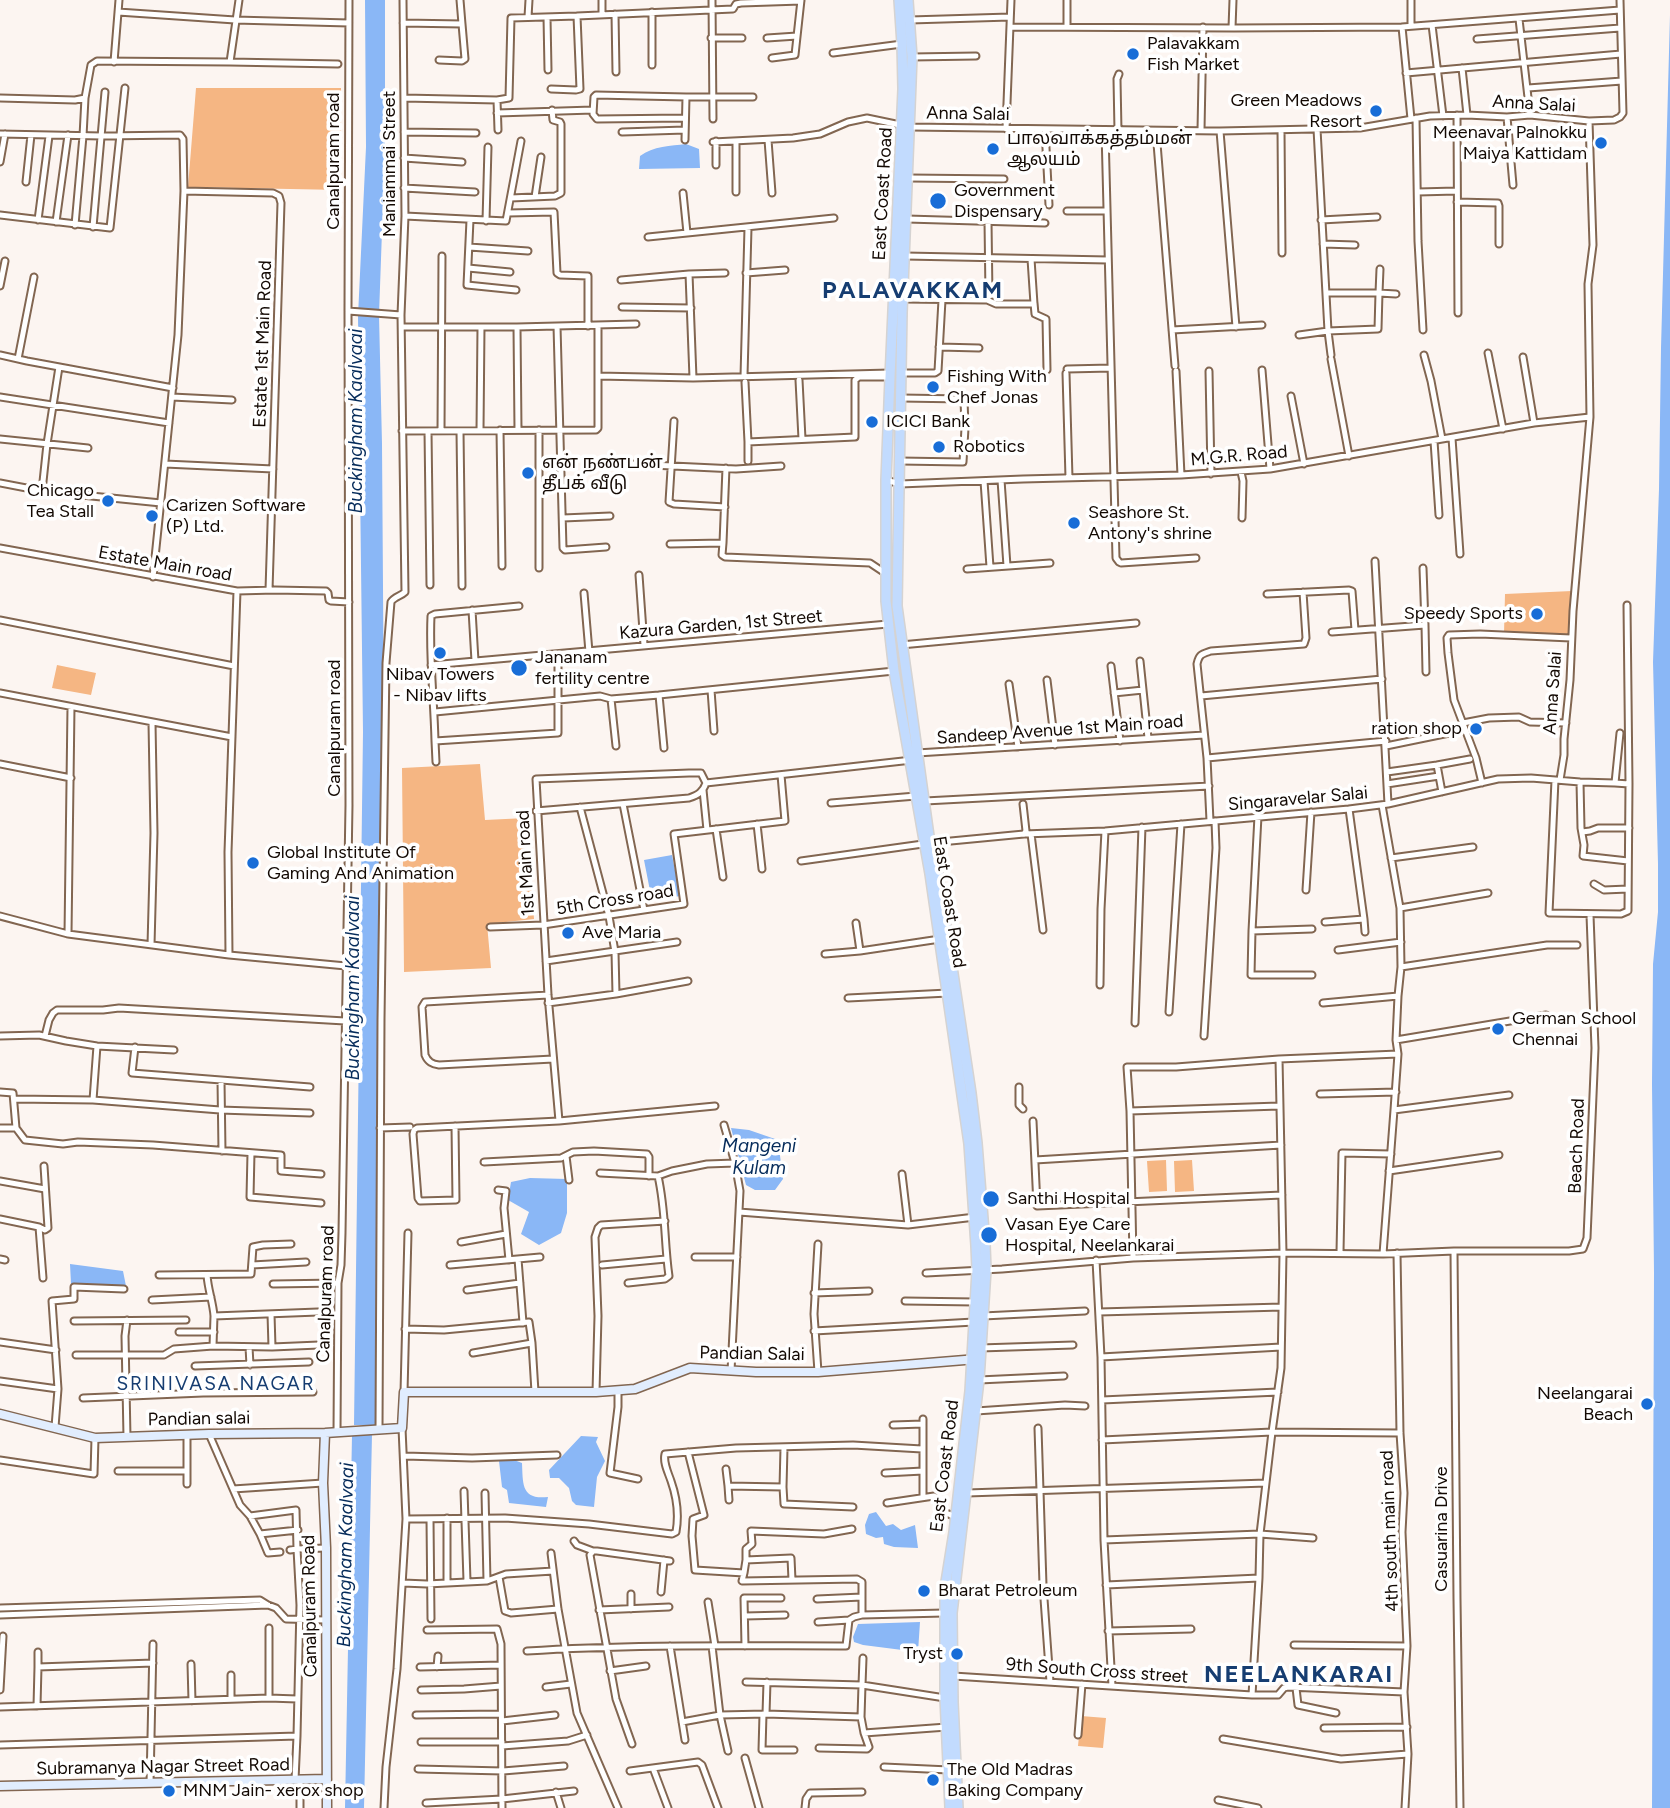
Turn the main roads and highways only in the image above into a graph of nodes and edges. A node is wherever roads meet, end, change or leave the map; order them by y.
1 (898, 0) edge
2 (908, 0) edge
3 (906, 126) junction
4 (915, 757) junction
5 (927, 844) junction
6 (981, 1270) junction
7 (975, 1359) junction
8 (958, 1532) junction
9 (950, 1808) edge
10 (958, 1808) edge

1 - 3 main road, East Coast Road
2 - 3 main road, East Coast Road
3 - 4 main road, East Coast Road
3 - 4 main road, East Coast Road
4 - 5 main road, East Coast Road
4 - 5 main road, East Coast Road
5 - 6 main road, East Coast Road
5 - 6 main road, East Coast Road
6 - 7 main road, East Coast Road
6 - 7 main road, East Coast Road
7 - 8 main road, East Coast Road
7 - 8 main road, East Coast Road
8 - 9 main road, East Coast Road
8 - 10 main road, East Coast Road

